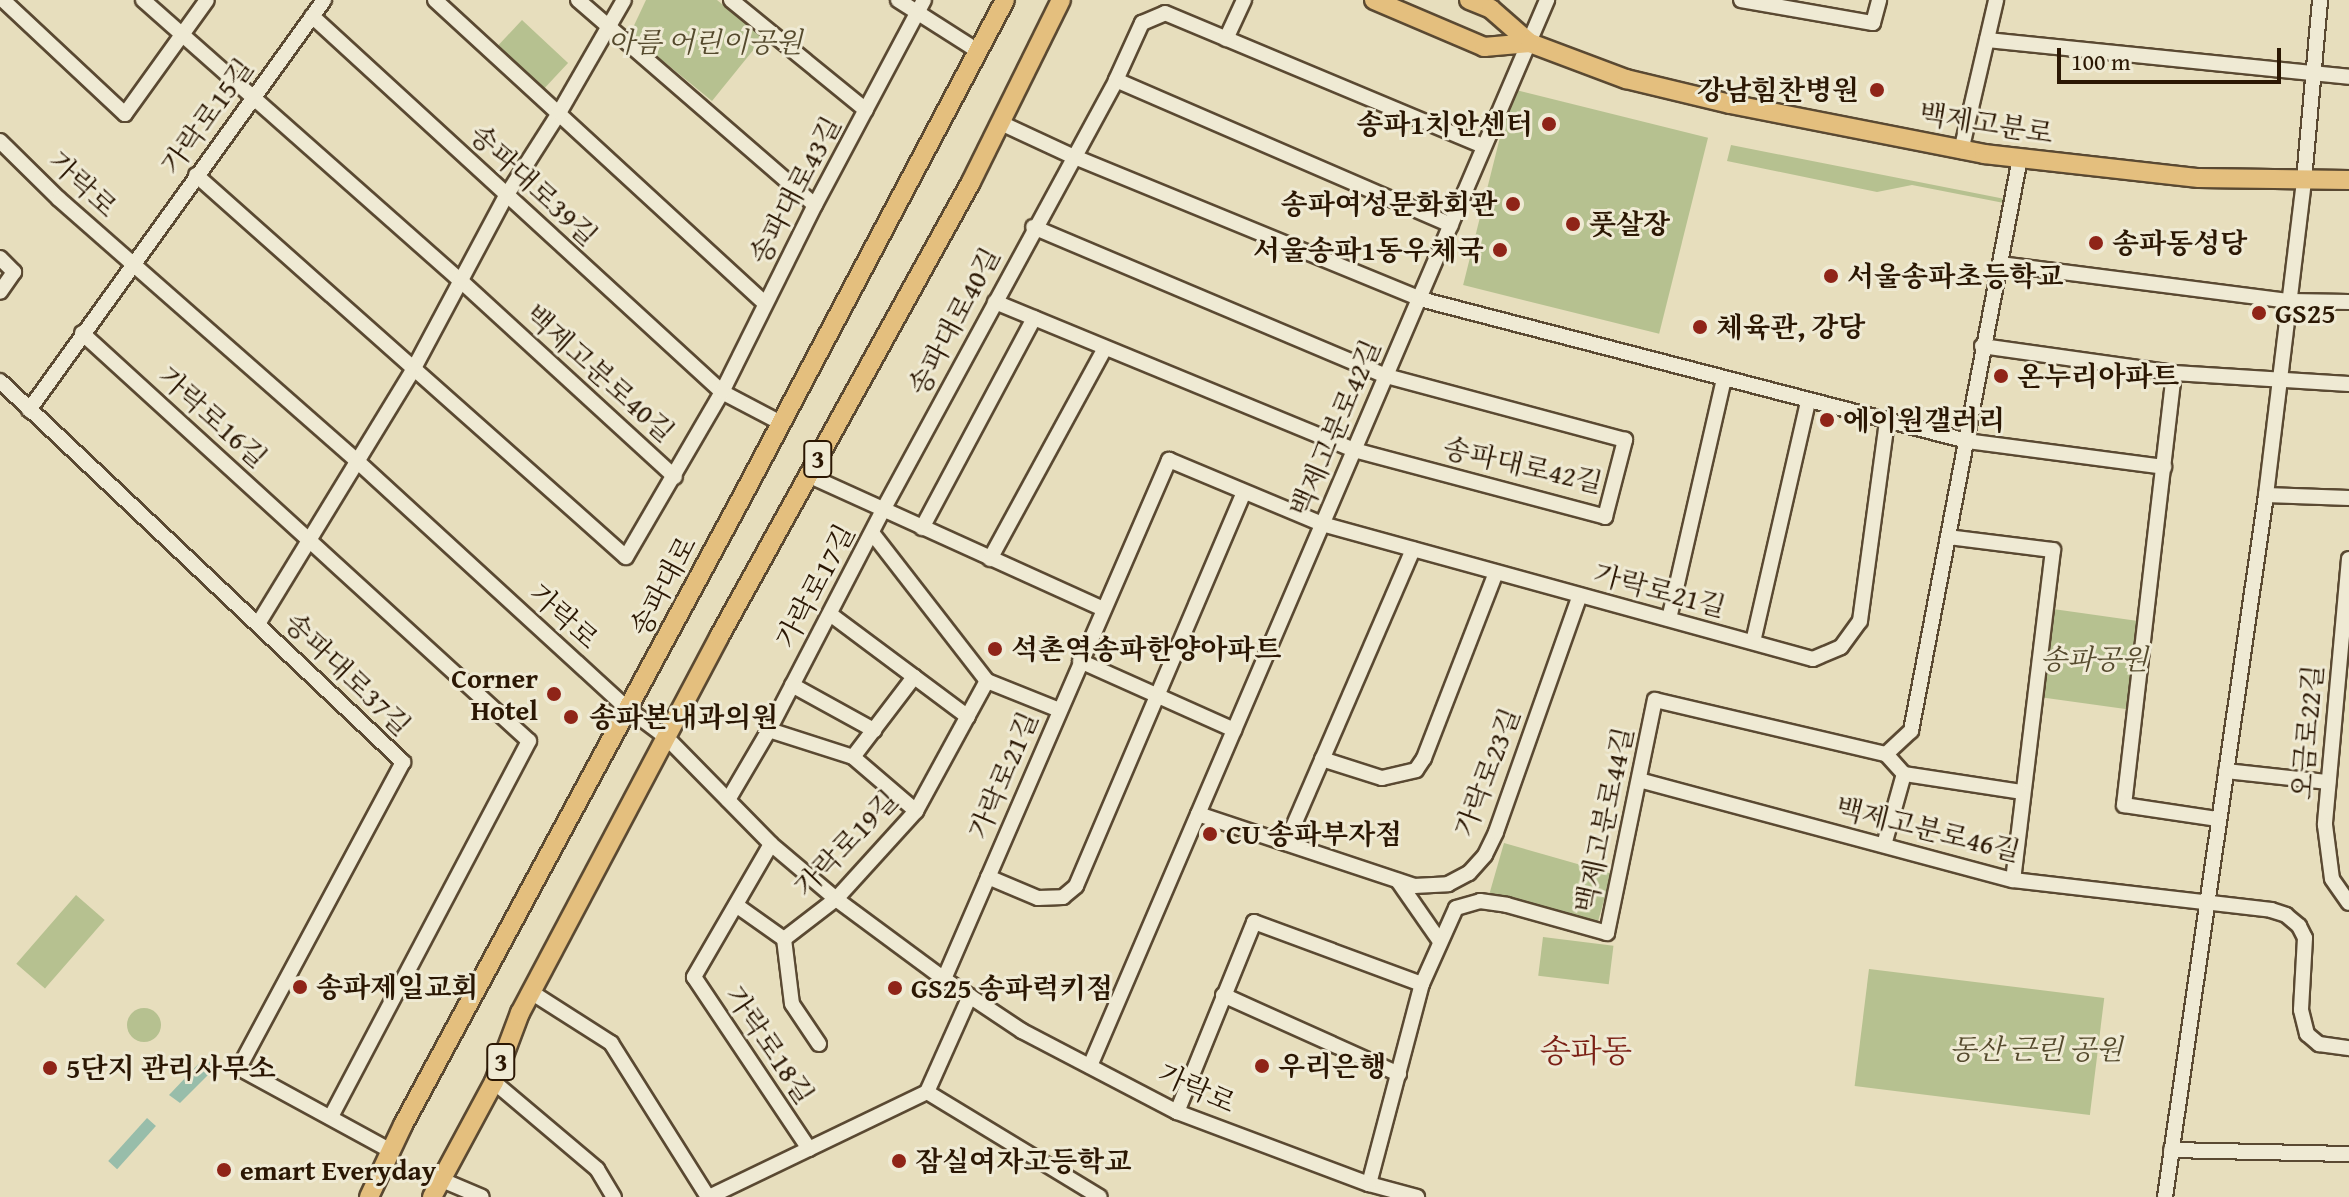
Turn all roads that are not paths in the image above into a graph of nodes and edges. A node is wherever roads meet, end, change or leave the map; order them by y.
1 (3, 0) edge
2 (143, 0) edge
3 (207, 0) edge
4 (324, 0) edge
5 (435, 0) edge
6 (578, 0) edge
7 (624, 0) edge
8 (731, 0) edge
9 (898, 0) edge
10 (924, 0) edge
11 (1005, 0) edge
12 (1061, 0) edge
13 (1244, 0) edge
14 (1374, 0) edge
15 (1469, 0) edge
16 (1547, 0) edge
17 (1741, 0) edge
18 (1879, 0) edge
19 (1996, 0) edge
20 (2320, 0) edge
21 (916, 14) junction
22 (312, 16) junction
23 (607, 27) junction
24 (182, 38) junction
25 (1226, 39) junction
26 (1987, 40) junction
27 (1530, 43) junction
28 (978, 51) junction
29 (2315, 75) junction
30 (2349, 77) edge
31 (1116, 80) junction
32 (255, 97) junction
33 (866, 110) junction
34 (559, 113) junction
35 (1001, 123) junction
36 (0, 141) edge
37 (1483, 146) junction
38 (1961, 151) junction
39 (1072, 156) junction
40 (2020, 158) junction
41 (196, 175) junction
42 (2304, 180) junction
43 (2349, 180) edge
44 (506, 196) junction
45 (815, 205) junction
46 (1451, 225) junction
47 (1033, 227) junction
48 (0, 258) edge
49 (131, 264) junction
50 (2000, 264) junction
51 (461, 281) junction
52 (0, 292) edge
53 (1420, 299) junction
54 (2290, 301) junction
55 (995, 302) junction
56 (2349, 302) edge
57 (765, 303) junction
58 (1034, 318) junction
59 (82, 333) junction
60 (1982, 346) junction
61 (1105, 348) junction
62 (413, 370) junction
63 (2174, 373) junction
64 (1386, 376) junction
65 (1724, 379) junction
66 (0, 381) edge
67 (2279, 382) junction
68 (2349, 384) edge
69 (722, 392) junction
70 (1808, 402) junction
71 (29, 410) junction
72 (1887, 422) junction
73 (781, 423) junction
74 (1967, 441) junction
75 (1354, 450) junction
76 (357, 461) junction
77 (2164, 467) junction
78 (810, 476) junction
79 (675, 477) junction
80 (1244, 492) junction
81 (2266, 495) junction
82 (2349, 498) edge
83 (883, 510) junction
84 (1322, 524) junction
85 (922, 528) junction
86 (873, 534) junction
87 (1948, 537) junction
88 (309, 540) junction
89 (1413, 549) junction
90 (990, 559) junction
91 (2349, 559) edge
92 (1496, 572) junction
93 (1580, 595) junction
94 (1103, 609) junction
95 (830, 614) junction
96 (1669, 619) junction
97 (258, 624) junction
98 (1753, 642) junction
99 (1080, 661) junction
100 (914, 677) junction
101 (987, 681) junction
102 (792, 685) junction
103 (1157, 695) junction
104 (627, 708) junction
105 (1059, 710) junction
106 (968, 717) junction
107 (769, 730) junction
108 (874, 730) junction
109 (1234, 730) junction
110 (667, 738) junction
111 (1886, 754) junction
112 (853, 757) junction
113 (1322, 759) junction
114 (2226, 771) junction
115 (1904, 774) junction
116 (1639, 780) junction
117 (2328, 782) junction
118 (2021, 792) junction
119 (728, 800) junction
120 (916, 811) junction
121 (1198, 814) junction
122 (2218, 819) junction
123 (1286, 843) junction
124 (771, 844) junction
125 (1884, 845) junction
126 (988, 877) junction
127 (1398, 880) junction
128 (2013, 880) junction
129 (836, 899) junction
130 (2209, 902) junction
131 (2349, 903) edge
132 (736, 905) junction
133 (784, 939) junction
134 (1439, 940) junction
135 (944, 979) junction
136 (1422, 984) junction
137 (531, 992) junction
138 (1223, 995) junction
139 (970, 996) junction
140 (819, 1044) dead end
141 (2349, 1048) edge
142 (1090, 1066) junction
143 (1399, 1074) junction
144 (494, 1082) junction
145 (927, 1092) junction
146 (1177, 1112) junction
147 (331, 1117) junction
148 (809, 1149) junction
149 (2171, 1150) junction
150 (391, 1151) junction
151 (2349, 1154) edge
152 (442, 1180) junction
153 (1369, 1184) junction
154 (369, 1197) edge
155 (432, 1197) edge
156 (482, 1197) edge
157 (614, 1197) edge
158 (708, 1197) edge
159 (1100, 1197) edge
160 (1417, 1197) edge
161 (2165, 1197) edge

1 - 24 street
2 - 24 street, 백제고분로40길
3 - 24 street
4 - 22 street, 가락로15길
5 - 34 street
6 - 23 street
7 - 23 street
8 - 33 street
9 - 21 street
10 - 21 street
11 - 28 main road, 송파대로 / 3
12 - 35 main road, 3
13 - 25 street
14 - 27 main road, 백제고분로
15 - 27 main road, 백제고분로
16 - 27 street, 백제고분로42길
17 - 18 street
19 - 26 street
20 - 29 street
21 - 28 street
21 - 33 street, 송파대로43길
22 - 32 street, 가락로15길
22 - 44 street, 송파대로39길
23 - 34 street
23 - 45 street
24 - 32 street, 백제고분로40길
25 - 31 street
25 - 37 street
26 - 29 street
26 - 38 street
27 - 37 street, 백제고분로42길
27 - 38 main road, 백제고분로
28 - 73 main road, 송파대로 / 3
29 - 30 street
29 - 42 street
31 - 39 street
31 - 46 street
32 - 41 street, 가락로15길
32 - 51 street, 백제고분로40길
33 - 45 street, 송파대로43길
34 - 44 street
34 - 57 street
35 - 39 street
35 - 78 main road, 3
36 - 49 street, 가락로
37 - 46 street, 백제고분로42길
38 - 40 main road, 백제고분로
39 - 47 street, 송파대로40길
39 - 53 street
40 - 42 main road, 백제고분로
40 - 50 street
41 - 49 street, 가락로15길
41 - 62 street, 백제고분로40길
42 - 43 main road, 백제고분로
42 - 54 street
44 - 51 street
44 - 69 street, 송파대로39길
45 - 57 street, 송파대로43길
46 - 53 street, 백제고분로42길
47 - 55 street, 송파대로40길
47 - 64 street, 송파대로42길
48 - 52 street
49 - 59 street
49 - 76 street, 가락로
50 - 54 street
50 - 60 street
51 - 62 street
51 - 79 street, 백제고분로40길
53 - 64 street, 백제고분로42길
53 - 65 street
54 - 56 street
54 - 67 street
55 - 58 street, 송파대로42길
55 - 83 street, 송파대로40길
57 - 69 street, 송파대로43길
58 - 61 street, 송파대로42길
58 - 85 street
59 - 71 street
59 - 88 street, 가락로16길
60 - 63 street
60 - 74 street
61 - 75 street, 송파대로42길
61 - 90 street
62 - 76 street
62 - 79 street, 백제고분로40길
63 - 67 street
63 - 77 street
64 - 75 street, 백제고분로42길
64 - 75 street, 송파대로42길
65 - 70 street
65 - 96 street
66 - 71 street, 송파대로37길
67 - 68 street
67 - 81 street
69 - 73 street, 송파대로39길
69 - 79 street
70 - 72 street
70 - 98 street
71 - 97 street, 송파대로37길
72 - 74 street
72 - 98 street, 가락로21길
73 - 104 main road, 송파대로 / 3
74 - 77 street
74 - 87 street
75 - 84 street, 백제고분로42길
76 - 88 street
76 - 104 street, 가락로
77 - 122 street
78 - 83 street
78 - 110 main road, 3
80 - 84 street, 가락로21길
80 - 94 street, 가락로21길
80 - 103 street, 가락로21길
81 - 82 street
81 - 114 street
83 - 85 street
83 - 86 street, 가락로17길
84 - 89 street, 가락로21길
84 - 109 street, 백제고분로42길
85 - 90 street
86 - 95 street, 가락로17길
86 - 101 street
87 - 111 street
87 - 118 street
88 - 97 street
88 - 147 street, 가락로16길
89 - 92 street, 가락로21길
89 - 113 street
90 - 94 street
91 - 117 street, 오금로22길
92 - 93 street, 가락로21길
92 - 113 street
93 - 96 street, 가락로21길
93 - 127 street, 가락로23길
94 - 99 street, 가락로21길
95 - 100 street
95 - 102 street, 가락로17길
96 - 98 street, 가락로21길
97 - 147 street, 송파대로37길
99 - 103 street
99 - 105 street, 가락로21길
100 - 106 street
100 - 108 street, 가락로19길
101 - 105 street
101 - 106 street, 가락로19길
102 - 107 street, 가락로17길
102 - 108 street, 가락로17길
103 - 109 street
103 - 126 street, 가락로21길
104 - 110 street, 가락로
104 - 150 main road, 송파대로 / 3
105 - 126 street, 가락로21길
106 - 120 street, 가락로19길
107 - 112 street
107 - 119 street, 가락로17길
108 - 112 street, 가락로19길
109 - 121 street, 백제고분로42길
110 - 119 street, 가락로
110 - 137 main road, 3
111 - 115 street
111 - 116 street, 백제고분로44길
112 - 120 street
113 - 123 street
114 - 117 street
114 - 122 street
115 - 118 street
115 - 125 street
116 - 125 street, 백제고분로46길
116 - 134 street, 백제고분로44길
117 - 131 street, 오금로22길
118 - 128 street
119 - 124 street, 가락로
120 - 129 street, 가락로19길
121 - 123 street, 가락로23길
121 - 142 street, 백제고분로42길
122 - 130 street
123 - 127 street, 가락로23길
124 - 129 street, 가락로
124 - 132 street, 가락로18길
125 - 128 street, 백제고분로46길
126 - 135 street, 가락로21길
127 - 134 street
128 - 130 street, 백제고분로46길
129 - 133 street, 가락로19길
129 - 135 street, 가락로
130 - 141 street, 백제고분로46길
130 - 149 street
132 - 133 street
132 - 148 street, 가락로18길
133 - 140 street
134 - 136 street, 백제고분로44길
135 - 139 street, 가락로
136 - 138 street
136 - 143 street, 백제고분로44길
137 - 144 main road, 3
137 - 158 street
138 - 143 street
138 - 146 street
139 - 142 street, 가락로
139 - 145 street
142 - 146 street, 가락로
143 - 153 street, 백제고분로44길
144 - 152 main road, 3
144 - 157 street
145 - 148 street
145 - 159 street
146 - 153 street, 가락로
147 - 150 street, 송파대로37길
148 - 158 street
149 - 151 street
149 - 161 street
150 - 154 main road, 송파대로 / 3
152 - 155 main road, 3
152 - 156 street
153 - 160 street, 가락로

